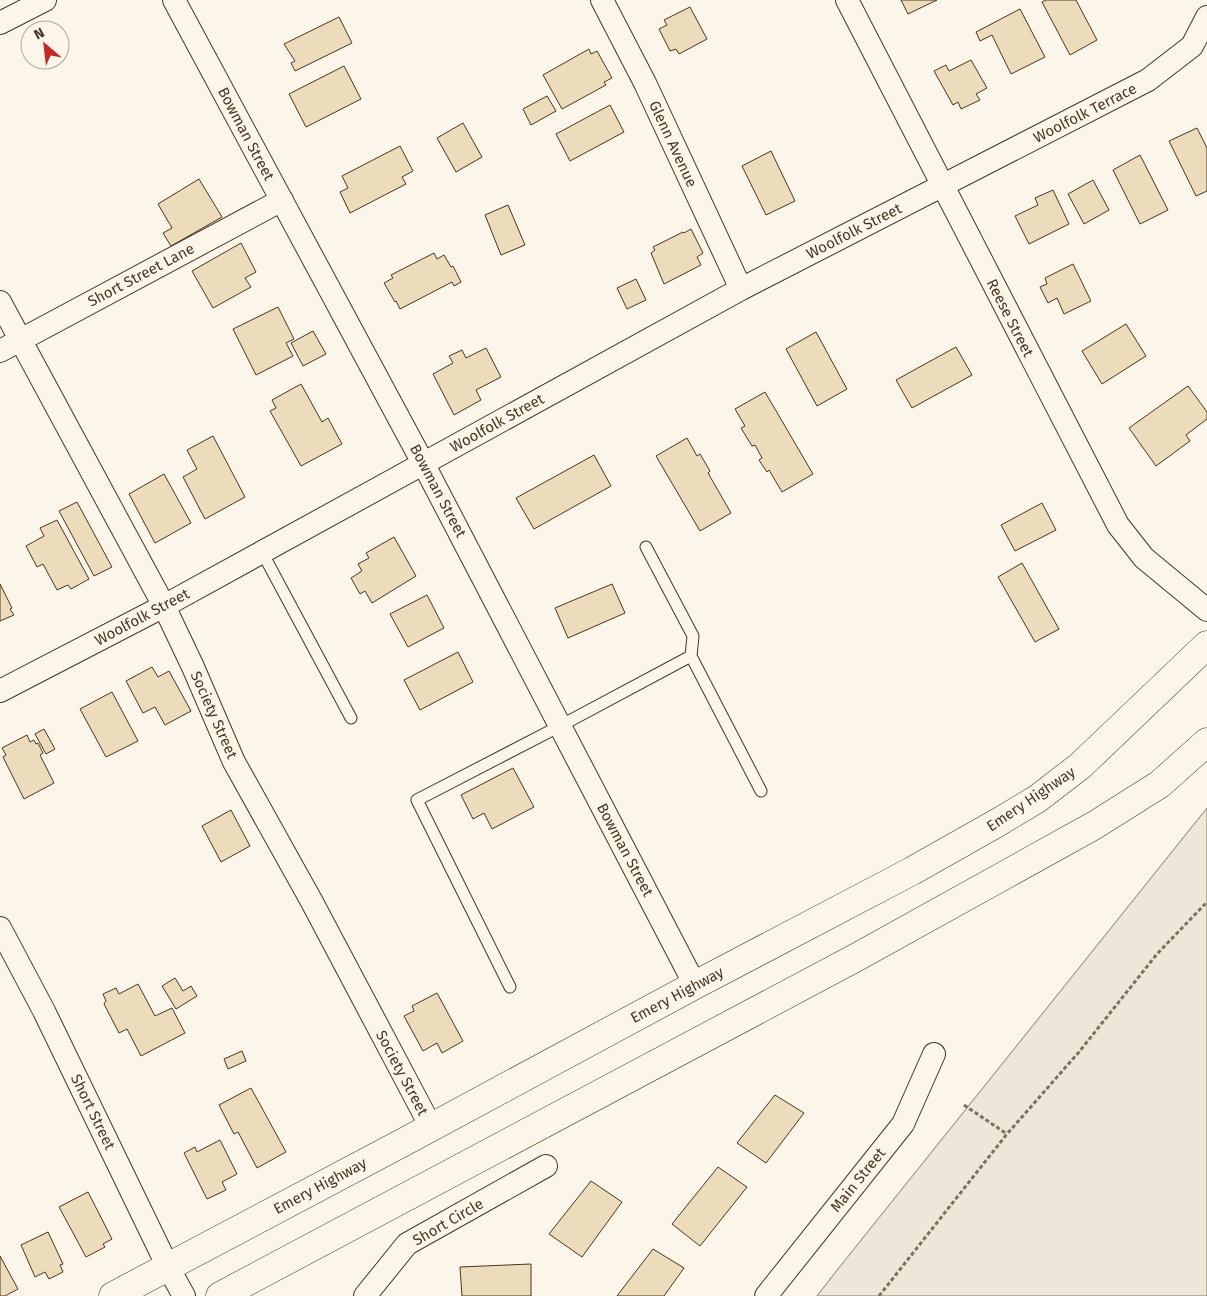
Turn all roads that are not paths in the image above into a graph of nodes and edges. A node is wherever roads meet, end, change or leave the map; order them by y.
1 (44, 0) edge
2 (174, 0) edge
3 (602, 0) edge
4 (847, 0) edge
5 (1207, 17) edge
6 (0, 23) edge
7 (942, 186) junction
8 (282, 200) junction
9 (741, 289) junction
10 (0, 302) edge
11 (20, 341) junction
12 (0, 351) edge
13 (423, 463) junction
14 (646, 548) dead end
15 (262, 552) junction
16 (164, 606) junction
17 (1207, 610) edge
18 (1207, 645) edge
19 (691, 656) junction
20 (0, 691) edge
21 (351, 718) dead end
22 (560, 726) junction
23 (1207, 742) edge
24 (761, 790) dead end
25 (0, 928) edge
26 (695, 985) junction
27 (510, 987) dead end
28 (934, 1054) dead end
29 (430, 1127) junction
30 (546, 1166) dead end
31 (168, 1267) junction
32 (113, 1296) edge
33 (184, 1296) edge
34 (220, 1296) edge
35 (365, 1296) edge
36 (766, 1296) edge

1 - 6 street
2 - 8 street, Bowman Street
3 - 9 street, Glenn Avenue
4 - 7 street, Reese Street
5 - 7 street, Woolfolk Terrace
7 - 9 street, Woolfolk Street
7 - 17 street, Reese Street
8 - 11 street, Short Street Lane
8 - 13 street, Bowman Street
9 - 13 street, Woolfolk Street
10 - 11 street, Society Street
11 - 12 street, Short Street Lane
11 - 16 street, Society Street
13 - 15 street, Woolfolk Street
13 - 22 street, Bowman Street
14 - 19 lane
15 - 16 street, Woolfolk Street
15 - 21 lane
16 - 20 street, Woolfolk Street
16 - 29 street, Society Street
18 - 26 highway, Emery Highway
19 - 22 lane
19 - 24 lane
22 - 26 street, Bowman Street
22 - 27 lane
23 - 34 highway
25 - 31 street, Short Street
26 - 29 highway, Emery Highway
28 - 36 street, Main Street
29 - 31 highway, Emery Highway
30 - 35 street, Short Circle
31 - 32 highway, Emery Highway
31 - 33 street, Short Street

